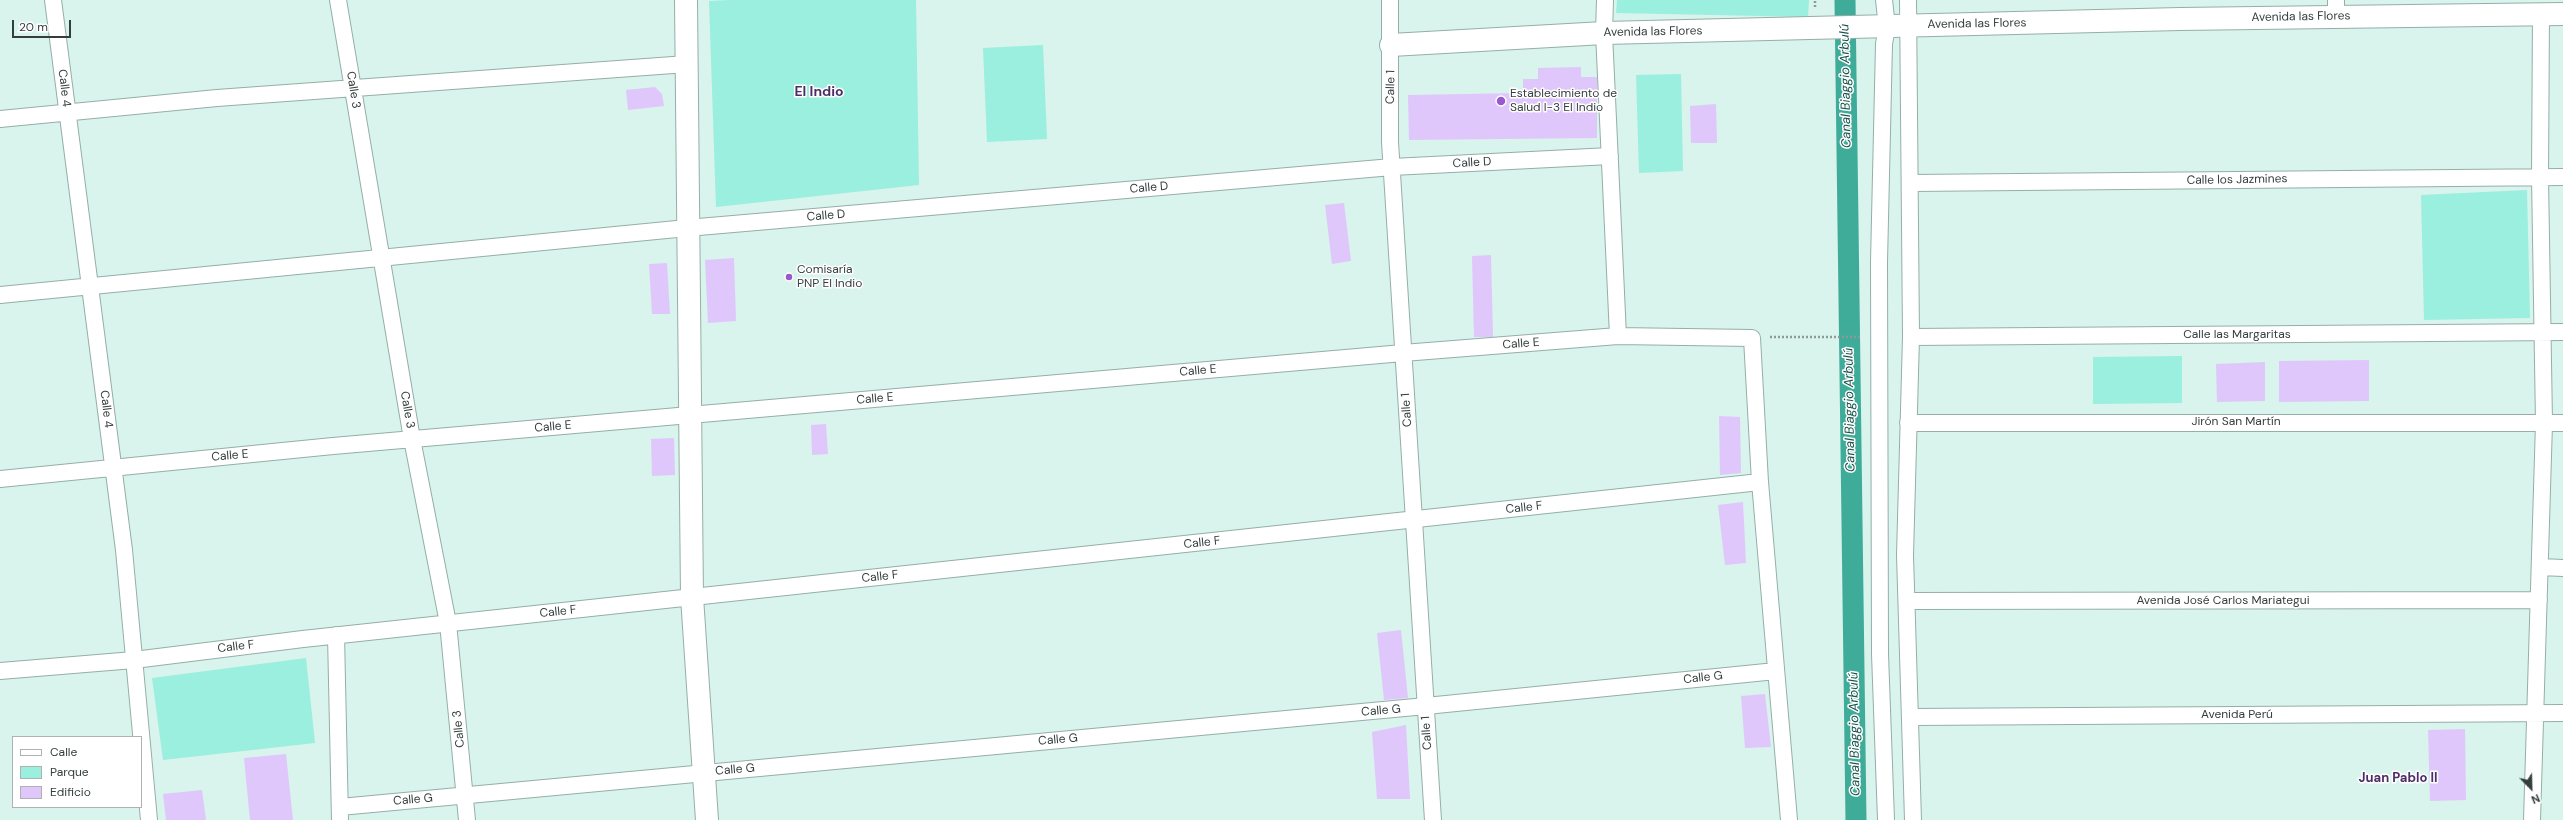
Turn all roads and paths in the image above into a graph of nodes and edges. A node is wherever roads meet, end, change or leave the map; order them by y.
1 (53, 0) edge
2 (338, 0) edge
3 (686, 0) edge
4 (1390, 0) edge
5 (1605, 0) edge
6 (1884, 0) edge
7 (1908, 0) edge
8 (2336, 8) edge
9 (2541, 14) junction
10 (2563, 14) edge
11 (1909, 26) junction
12 (1880, 27) junction
13 (1604, 33) junction
14 (1391, 45) junction
15 (687, 64) junction
16 (353, 88) junction
17 (67, 113) junction
18 (0, 119) edge
19 (1610, 156) junction
20 (1392, 167) junction
21 (2540, 177) junction
22 (2563, 177) edge
23 (1911, 183) junction
24 (687, 228) junction
25 (380, 259) junction
26 (90, 286) junction
27 (0, 295) edge
28 (2563, 332) edge
29 (2543, 333) junction
30 (1618, 336) junction
31 (1864, 337) dead end
32 (1911, 337) junction
33 (1752, 338) junction
34 (1403, 353) junction
35 (689, 415) junction
36 (1908, 423) junction
37 (2544, 423) junction
38 (2563, 423) edge
39 (412, 439) junction
40 (114, 466) junction
41 (0, 479) edge
42 (1760, 482) junction
43 (1414, 521) junction
44 (2541, 567) junction
45 (2563, 568) edge
46 (692, 597) junction
47 (2539, 600) junction
48 (1907, 601) junction
49 (448, 623) junction
50 (336, 635) junction
51 (134, 660) junction
52 (0, 671) edge
53 (1776, 671) junction
54 (1426, 706) junction
55 (2535, 713) junction
56 (2563, 713) edge
57 (1910, 717) junction
58 (141, 736) edge
59 (142, 745) edge
60 (705, 773) junction
61 (466, 795) junction
62 (340, 813) edge
63 (149, 820) edge
64 (467, 820) edge
65 (707, 820) edge
66 (1432, 820) edge
67 (1789, 820) edge
68 (1886, 820) edge
69 (1914, 820) edge
70 (2532, 820) edge

1 - 17 street, Calle 4
2 - 16 street, Calle 3
3 - 15 street
4 - 14 street, Calle 1
5 - 13 street
6 - 12 street
7 - 11 street
8 - 9 street, Avenida las Flores
8 - 11 street, Avenida las Flores
9 - 10 street, Avenida las Flores
9 - 21 street
11 - 12 street, Avenida las Flores
11 - 23 street
12 - 13 street, Avenida las Flores
12 - 68 street
13 - 14 street, Avenida las Flores
13 - 19 street
14 - 20 street, Calle 1
15 - 16 street
15 - 24 street
16 - 17 street
16 - 25 street, Calle 3
17 - 18 street
17 - 26 street, Calle 4
19 - 20 street, Calle D
19 - 30 street
20 - 24 street, Calle D
20 - 34 street, Calle 1
21 - 22 street, Calle los Jazmines
21 - 23 street, Calle los Jazmines
21 - 29 street
23 - 32 street
24 - 25 street, Calle D
24 - 35 street
25 - 26 street, Calle D
25 - 39 street, Calle 3
26 - 27 street, Calle D
26 - 40 street, Calle 4
28 - 29 street, Calle las Margaritas
29 - 32 street, Calle las Margaritas
29 - 37 street
30 - 33 street, Calle E
30 - 34 street, Calle E
31 - 33 path
32 - 36 street
33 - 42 street
34 - 35 street, Calle E
34 - 43 street, Calle 1
35 - 39 street, Calle E
35 - 46 street
36 - 37 street, Jirón San Martín
36 - 48 street
37 - 38 street, Jirón San Martín
37 - 44 street
39 - 40 street, Calle E
39 - 49 street, Calle 3
40 - 41 street, Calle E
40 - 51 street, Calle 4
42 - 43 street, Calle F
42 - 53 street
43 - 46 street, Calle F
43 - 54 street, Calle 1
44 - 45 street
44 - 47 street
46 - 49 street, Calle F
46 - 60 street
47 - 48 street, Avenida José Carlos Mariategui
47 - 55 street
48 - 57 street
49 - 50 street, Calle F
49 - 61 street, Calle 3
50 - 51 street, Calle F
50 - 62 street
51 - 52 street, Calle F
51 - 58 street, Calle 4
53 - 54 street, Calle G
53 - 67 street
54 - 60 street, Calle G
54 - 66 street, Calle 1
55 - 56 street, Avenida Perú
55 - 57 street, Avenida Perú
55 - 70 street
57 - 69 street
59 - 63 street, Calle 4
60 - 61 street, Calle G
60 - 65 street
61 - 62 street, Calle G
61 - 64 street, Calle 3

